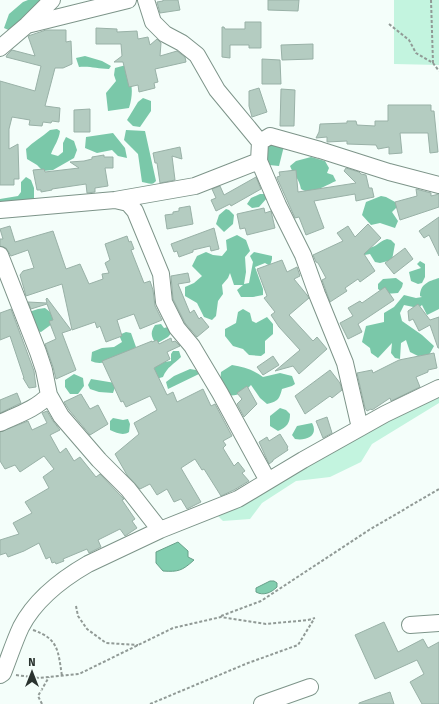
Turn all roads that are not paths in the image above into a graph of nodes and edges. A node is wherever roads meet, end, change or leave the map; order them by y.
1 (52, 0) edge
2 (128, 0) edge
3 (146, 0) edge
4 (27, 25) junction
5 (0, 48) edge
6 (260, 142) junction
7 (259, 161) junction
8 (439, 185) edge
9 (115, 200) junction
10 (0, 210) edge
11 (0, 255) edge
12 (439, 388) edge
13 (49, 395) junction
14 (0, 424) edge
15 (360, 428) junction
16 (268, 481) junction
17 (160, 530) junction
18 (439, 623) edge
19 (410, 626) dead end
20 (1, 674) edge
21 (310, 687) dead end
22 (262, 704) edge

1 - 4 street
2 - 4 street
3 - 6 street
4 - 5 street
6 - 7 street
6 - 8 street
7 - 9 street
7 - 15 street
9 - 10 street
9 - 16 street
11 - 13 street
12 - 15 street
13 - 14 street
13 - 17 street
15 - 16 street
16 - 17 street
17 - 20 street
18 - 19 street
21 - 22 street

